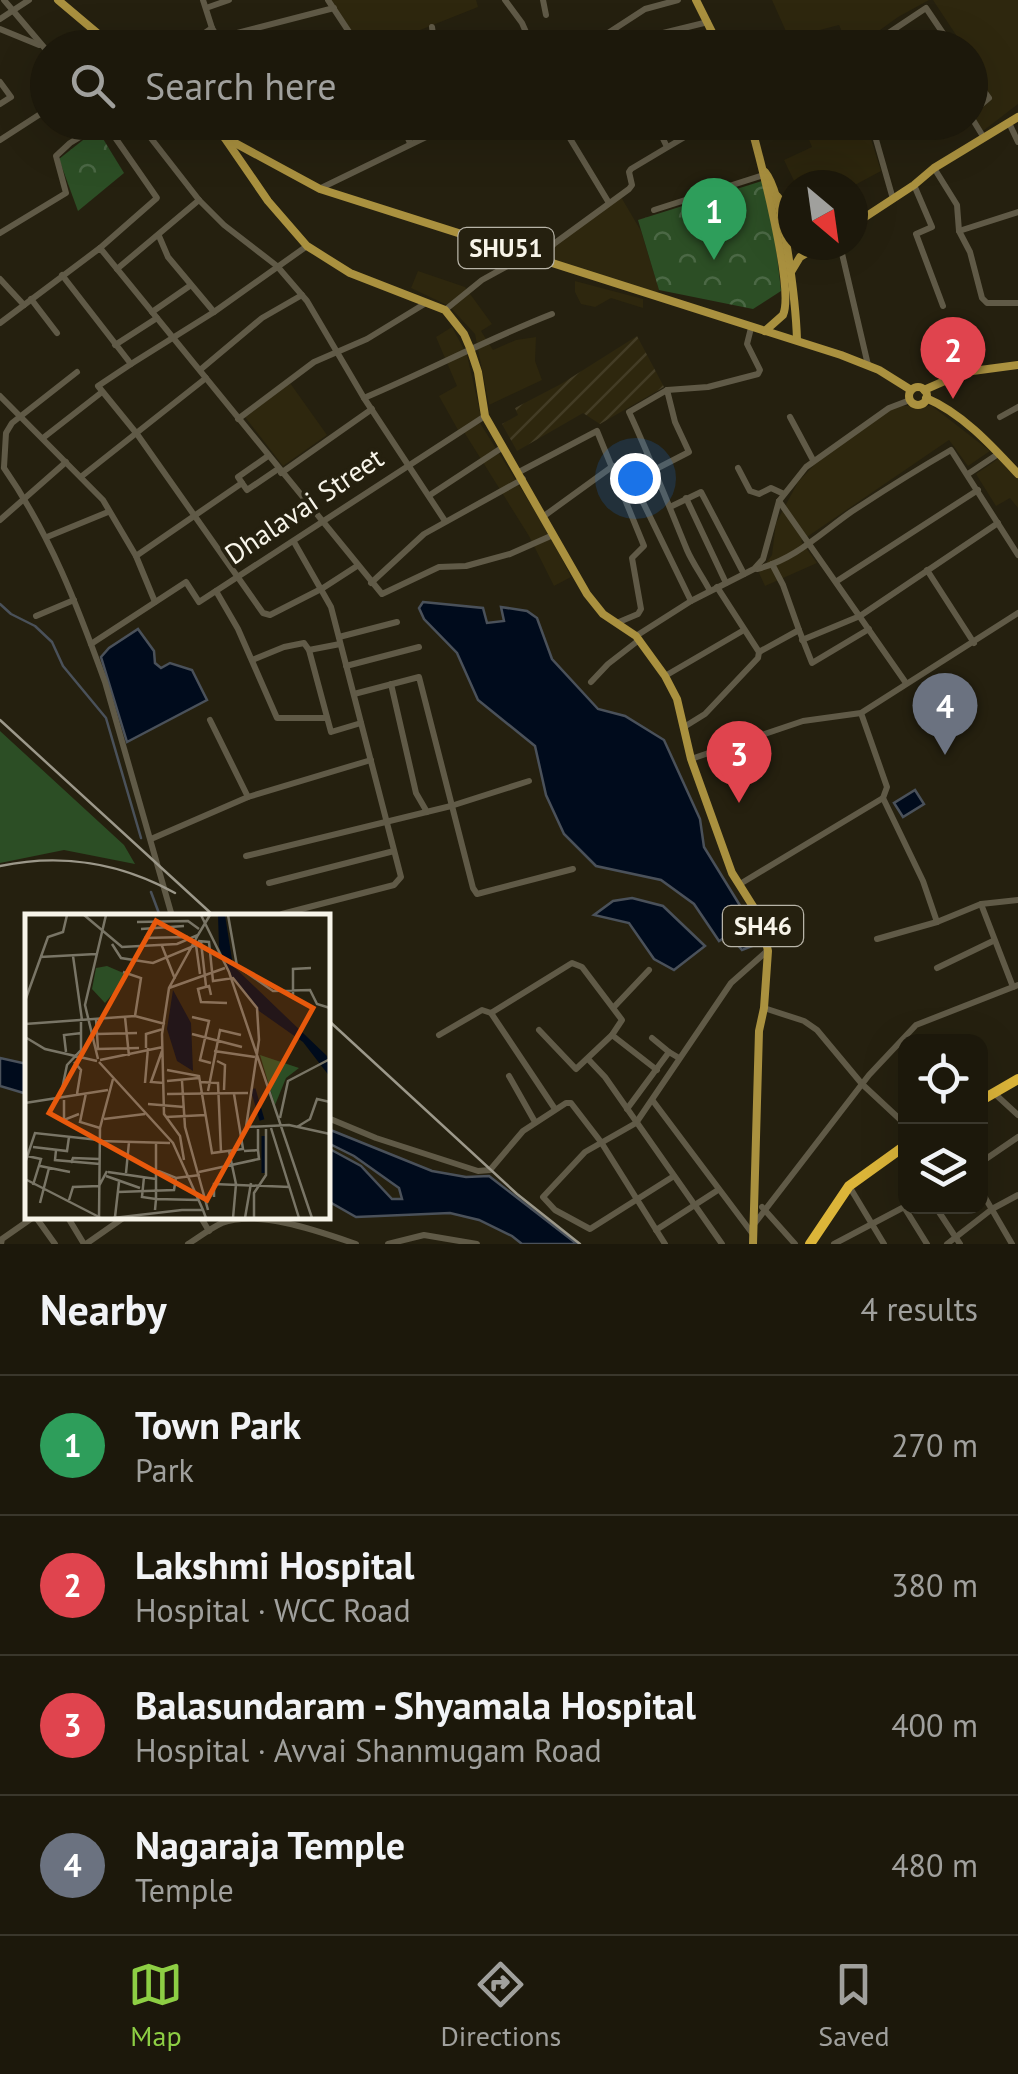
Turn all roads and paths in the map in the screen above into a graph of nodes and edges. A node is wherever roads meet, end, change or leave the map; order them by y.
1 (4, 0) edge
2 (28, 0) edge
3 (58, 0) edge
4 (230, 0) edge
5 (328, 0) edge
6 (505, 0) edge
7 (543, 0) edge
8 (678, 0) edge
9 (699, 1) edge
10 (204, 4) edge
11 (334, 8) junction
12 (12, 10) junction
13 (546, 15) dead end
14 (0, 20) edge
15 (708, 22) junction
16 (212, 28) joint
17 (0, 29) edge
18 (94, 30) edge
19 (209, 30) edge
20 (249, 30) edge
21 (348, 30) edge
22 (525, 30) edge
23 (613, 30) edge
24 (678, 30) edge
25 (712, 30) edge
26 (893, 30) edge
27 (941, 30) edge
28 (30, 33) edge
29 (30, 42) edge
30 (0, 82) edge
31 (0, 104) edge
32 (1018, 117) edge
33 (30, 121) edge
34 (1010, 124) junction
35 (988, 136) edge
36 (0, 140) edge
37 (75, 140) edge
38 (117, 140) edge
39 (153, 140) edge
40 (226, 140) edge
41 (230, 140) edge
42 (408, 140) edge
43 (419, 140) edge
44 (571, 140) edge
45 (664, 140) edge
46 (681, 140) edge
47 (755, 140) edge
48 (876, 140) edge
49 (981, 140) edge
50 (1018, 142) edge
51 (410, 144) junction
52 (667, 147) junction
53 (934, 168) junction
54 (765, 174) junction
55 (914, 185) junction
56 (320, 189) junction
57 (775, 194) junction
58 (778, 198) edge
59 (893, 199) junction
60 (198, 200) junction
61 (609, 203) junction
62 (654, 210) dead end
63 (1018, 212) edge
64 (868, 215) edge
65 (959, 230) junction
66 (0, 233) edge
67 (160, 236) junction
68 (308, 246) junction
69 (100, 248) junction
70 (526, 255) junction
71 (538, 260) junction
72 (799, 260) edge
73 (844, 260) edge
74 (277, 266) junction
75 (118, 269) junction
76 (62, 276) junction
77 (790, 276) junction
78 (0, 279) edge
79 (192, 285) junction
80 (302, 295) junction
81 (28, 302) junction
82 (427, 302) junction
83 (1018, 302) edge
84 (944, 306) dead end
85 (445, 310) junction
86 (214, 312) junction
87 (552, 314) dead end
88 (154, 315) junction
89 (0, 323) edge
90 (751, 328) junction
91 (764, 331) junction
92 (56, 333) dead end
93 (174, 338) junction
94 (796, 340) junction
95 (115, 346) junction
96 (470, 348) junction
97 (336, 352) junction
98 (130, 364) junction
99 (868, 365) junction
100 (1018, 365) edge
101 (200, 370) junction
102 (76, 372) dead end
103 (206, 378) junction
104 (667, 390) junction
105 (102, 392) junction
106 (925, 394) junction
107 (910, 395) junction
108 (0, 396) edge
109 (364, 398) junction
110 (372, 408) junction
111 (1018, 408) edge
112 (486, 416) junction
113 (790, 416) dead end
114 (19, 417) junction
115 (1000, 417) dead end
116 (238, 419) junction
117 (137, 434) junction
118 (44, 438) junction
119 (503, 447) junction
120 (998, 454) junction
121 (268, 456) junction
122 (813, 460) junction
123 (66, 462) junction
124 (409, 463) junction
125 (613, 466) junction
126 (2, 468) edge
127 (738, 468) dead end
128 (654, 470) junction
129 (280, 471) junction
130 (968, 474) junction
131 (1018, 474) edge
132 (82, 476) junction
133 (521, 476) junction
134 (618, 482) junction
135 (242, 483) junction
136 (637, 490) dead end
137 (978, 490) junction
138 (430, 494) junction
139 (686, 498) junction
140 (781, 498) junction
141 (26, 500) junction
142 (670, 507) junction
143 (108, 512) junction
144 (194, 516) junction
145 (544, 516) junction
146 (0, 520) edge
147 (446, 521) junction
148 (322, 523) junction
149 (998, 523) junction
150 (554, 536) junction
151 (46, 537) junction
152 (294, 542) junction
153 (809, 544) junction
154 (1018, 555) edge
155 (136, 556) junction
156 (772, 564) junction
157 (357, 566) junction
158 (754, 570) junction
159 (927, 570) junction
160 (744, 574) junction
161 (238, 576) junction
162 (837, 581) junction
163 (726, 582) junction
164 (371, 583) junction
165 (322, 588) junction
166 (714, 589) junction
167 (216, 591) junction
168 (74, 600) junction
169 (691, 601) junction
170 (155, 602) junction
171 (1018, 613) edge
172 (36, 616) dead end
173 (860, 616) junction
174 (396, 622) dead end
175 (620, 622) junction
176 (869, 628) junction
177 (744, 630) junction
178 (799, 630) junction
179 (638, 638) junction
180 (339, 640) junction
181 (802, 640) junction
182 (974, 643) junction
183 (91, 644) junction
184 (419, 648) dead end
185 (309, 650) junction
186 (759, 652) junction
187 (252, 660) junction
188 (346, 666) junction
189 (665, 676) junction
190 (591, 682) dead end
191 (391, 684) junction
192 (906, 684) junction
193 (354, 694) junction
194 (861, 713) junction
195 (328, 718) junction
196 (210, 720) dead end
197 (361, 723) junction
198 (684, 727) junction
199 (691, 758) junction
200 (371, 760) junction
201 (529, 781) dead end
202 (248, 798) junction
203 (883, 798) junction
204 (451, 806) junction
205 (426, 812) junction
206 (386, 822) junction
207 (151, 839) junction
208 (394, 851) junction
209 (246, 856) dead end
210 (573, 869) dead end
211 (269, 883) dead end
212 (740, 884) junction
213 (1018, 900) edge
214 (981, 904) junction
215 (171, 914) edge
216 (282, 914) dead end
217 (936, 922) junction
218 (877, 939) dead end
219 (993, 941) junction
220 (768, 951) junction
221 (938, 968) dead end
222 (649, 970) dead end
223 (1015, 986) edge
224 (614, 1007) junction
225 (764, 1008) junction
226 (490, 1013) junction
227 (540, 1030) dead end
228 (440, 1035) dead end
229 (612, 1035) junction
230 (652, 1038) dead end
231 (669, 1052) junction
232 (679, 1058) junction
233 (588, 1059) junction
234 (657, 1070) junction
235 (508, 1076) dead end
236 (1018, 1079) edge
237 (862, 1084) junction
238 (994, 1094) junction
239 (988, 1097) edge
240 (652, 1101) junction
241 (626, 1109) junction
242 (554, 1110) junction
243 (1018, 1115) edge
244 (330, 1119) edge
245 (535, 1122) junction
246 (636, 1124) junction
247 (905, 1124) edge
248 (1018, 1137) edge
249 (601, 1142) junction
250 (898, 1150) edge
251 (988, 1158) edge
252 (674, 1176) junction
253 (849, 1186) junction
254 (718, 1190) junction
255 (1018, 1195) edge
256 (752, 1200) junction
257 (638, 1201) junction
258 (988, 1202) edge
259 (696, 1204) junction
260 (764, 1208) junction
261 (992, 1208) junction
262 (898, 1210) edge
263 (909, 1214) edge
264 (940, 1214) edge
265 (31, 1219) edge
266 (37, 1219) edge
267 (69, 1219) edge
268 (122, 1219) edge
269 (202, 1219) edge
270 (241, 1219) edge
271 (252, 1219) edge
272 (870, 1224) junction
273 (656, 1230) junction
274 (209, 1231) junction
275 (752, 1234) junction
276 (954, 1236) junction
277 (1, 1241) edge
278 (55, 1244) edge
279 (85, 1244) edge
280 (188, 1244) edge
281 (356, 1244) edge
282 (388, 1244) edge
283 (477, 1244) edge
284 (664, 1244) edge
285 (722, 1244) edge
286 (754, 1244) edge
287 (795, 1244) edge
288 (810, 1244) edge
289 (834, 1244) edge
290 (884, 1244) edge
291 (927, 1244) edge
292 (946, 1244) edge
293 (960, 1244) edge
294 (1012, 1244) edge

1 - 12 street
2 - 12 street
3 - 18 main road
4 - 10 street
5 - 11 street
6 - 22 street
7 - 13 street
8 - 23 street
9 - 15 main road
10 - 16 street
11 - 20 street
11 - 21 street
12 - 14 street
12 - 28 street
15 - 24 street
15 - 25 main road
16 - 19 street
17 - 29 street
26 - 27 street
30 - 31 street
32 - 34 main road
33 - 36 street
34 - 35 main road
34 - 50 street
37 - 66 street
38 - 69 street
39 - 60 street
40 - 68 main road
41 - 56 main road, SHU51
42 - 51 street
43 - 51 street
44 - 61 street
45 - 52 street
46 - 52 street
47 - 54 main road
48 - 59 street
49 - 53 main road
51 - 56 street
52 - 61 street
53 - 55 main road
53 - 65 street
54 - 57 main road
54 - 62 street
54 - 91 main road
55 - 59 main road
55 - 84 street
56 - 70 main road, SHU51
57 - 58 main road
57 - 77 main road
59 - 64 main road
60 - 67 street
60 - 74 street
61 - 71 street
63 - 65 street
65 - 83 street
67 - 75 street
67 - 79 street
68 - 74 street
68 - 82 main road
69 - 75 street
69 - 76 street
70 - 71 main road, SHU51
70 - 85 street
71 - 90 main road, SHU51
72 - 77 main road
73 - 99 street
74 - 80 street
74 - 86 street
75 - 88 street
76 - 81 street
76 - 95 street
77 - 94 main road
78 - 81 street
79 - 86 street
79 - 88 street
80 - 97 street
80 - 101 street
81 - 89 street
81 - 92 street
82 - 85 main road
82 - 97 street
85 - 96 main road, SH46
86 - 93 street
87 - 96 street
88 - 93 street
88 - 95 street
90 - 91 main road, SHU51
90 - 104 street
91 - 94 main road, SHU51
93 - 98 street
93 - 101 street
94 - 99 main road, SHU51
95 - 98 street
96 - 109 street
96 - 112 main road, SH46
97 - 109 street
97 - 116 street
98 - 105 street
99 - 107 main road, SHU51
100 - 106 main road
101 - 103 street
102 - 114 street
103 - 116 street
103 - 117 street
104 - 128 street
104 - 128 street
105 - 117 street
105 - 118 street
106 - 107 main road
106 - 107 main road
106 - 120 main road
107 - 122 street
108 - 114 street
109 - 110 street
110 - 124 street
110 - 129 street
111 - 115 street
112 - 119 main road, SH46
112 - 124 street, Dhalavai Street
113 - 122 street
114 - 118 street
114 - 126 street
116 - 121 street
117 - 132 street
117 - 144 street
118 - 123 street
119 - 133 main road, SH46
119 - 138 street
120 - 130 street
120 - 131 main road
121 - 129 street
121 - 135 street
122 - 140 street
123 - 132 street
123 - 141 street
124 - 138 street
124 - 148 street, Dhalavai Street
125 - 133 street
125 - 134 street
125 - 145 street
126 - 141 street
127 - 140 street
128 - 134 street
128 - 142 street
129 - 135 street
129 - 148 street
130 - 137 street
130 - 153 street
132 - 143 street
133 - 145 main road, SH46
133 - 147 street
134 - 175 street
135 - 144 street
136 - 169 street
137 - 149 street
137 - 162 street
138 - 147 street
139 - 142 street
139 - 160 street
139 - 163 street
140 - 153 street
140 - 158 street
141 - 146 street
141 - 151 street
142 - 166 street
143 - 151 street
143 - 155 street
144 - 155 street
144 - 161 street
145 - 150 main road, SH46
147 - 164 street
148 - 152 street, Dhalavai Street
148 - 157 street
149 - 154 street
149 - 159 street
150 - 164 street
150 - 175 main road, SH46
151 - 168 street
152 - 161 street, Dhalavai Street
152 - 165 street
153 - 156 street
153 - 162 street
155 - 170 street
156 - 158 street
156 - 178 street
157 - 164 street
157 - 165 street
158 - 160 street
159 - 173 street
159 - 182 street
160 - 163 street
161 - 165 street
161 - 167 street, Dhalavai Street
162 - 173 street
163 - 166 street
165 - 180 street
166 - 169 street
166 - 177 street
167 - 170 street, Dhalavai Street
167 - 187 street
168 - 172 street
168 - 183 street
169 - 179 street
170 - 183 street
171 - 182 street
173 - 176 street
173 - 181 street
174 - 180 street
175 - 179 main road, SH46
176 - 181 street
176 - 192 street
177 - 186 street
177 - 189 street
178 - 181 street
178 - 186 street
179 - 189 main road, SH46
179 - 190 street
180 - 185 street
180 - 188 street
182 - 192 street
183 - 207 street
184 - 188 street
185 - 187 street
185 - 195 street
186 - 198 street
187 - 195 street
188 - 193 street
189 - 198 main road, SH46
191 - 193 street
191 - 204 street
191 - 205 street
192 - 194 street
193 - 197 street
194 - 199 street
194 - 203 street
195 - 197 street
196 - 202 street
197 - 200 street
198 - 199 main road, SH46
199 - 212 main road, SH46
200 - 202 street
200 - 206 street
201 - 204 street
202 - 207 street
203 - 212 street
203 - 217 street
204 - 205 street
204 - 210 street
205 - 206 street
206 - 208 street
206 - 209 street
207 - 215 street
208 - 211 street
208 - 216 street
212 - 220 main road, SH46
213 - 214 street
214 - 217 street
214 - 219 street
217 - 218 street
219 - 221 street
219 - 223 street
220 - 225 main road, SH46
220 - 232 street
222 - 224 street
223 - 237 street
224 - 226 street
224 - 229 street
225 - 237 street
225 - 256 main road, SH46
226 - 228 street
226 - 242 street
227 - 233 street
229 - 233 street
229 - 234 street
230 - 231 street
231 - 232 street
231 - 234 street
232 - 240 street
233 - 241 street
234 - 241 street
235 - 245 street
236 - 238 highway
237 - 247 street
237 - 260 street
238 - 239 highway
238 - 243 street
240 - 246 street
240 - 254 street
241 - 246 street
242 - 245 street
242 - 249 street
244 - 245 street
246 - 249 street
246 - 252 street
248 - 251 street
249 - 257 street
249 - 257 street
250 - 253 highway
252 - 257 street
252 - 259 street
253 - 272 street
253 - 288 highway
254 - 259 street
254 - 275 street
255 - 261 street
256 - 260 street
256 - 275 main road, SH46
257 - 273 street
258 - 261 street
259 - 273 street
259 - 285 street
260 - 275 street
260 - 287 street
261 - 276 street
261 - 294 street
262 - 272 street
263 - 291 street
264 - 276 street
265 - 277 street
266 - 278 street
267 - 279 street
268 - 279 street
269 - 274 street
270 - 274 street
271 - 281 street
272 - 289 street
272 - 290 street
273 - 284 street
274 - 280 street
275 - 286 main road, SH46
276 - 292 street
276 - 293 street
282 - 283 street

